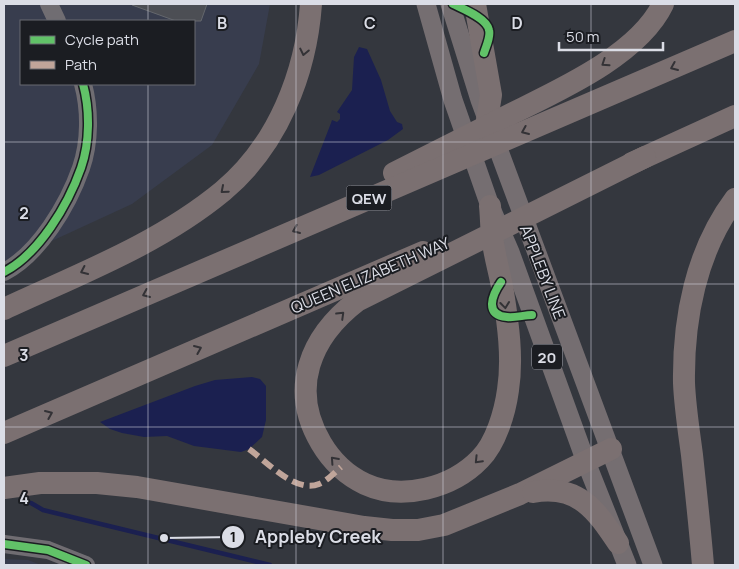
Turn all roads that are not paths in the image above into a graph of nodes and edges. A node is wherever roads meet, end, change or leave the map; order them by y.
1 (49, 4) edge
2 (311, 4) edge
3 (426, 4) edge
4 (450, 4) edge
5 (475, 4) edge
6 (664, 4) edge
7 (57, 20) edge
8 (735, 41) edge
9 (83, 85) edge
10 (482, 86) junction
11 (735, 116) edge
12 (487, 120) joint
13 (644, 157) junction
14 (735, 200) edge
15 (490, 206) joint
16 (320, 220) junction
17 (503, 254) junction
18 (4, 272) edge
19 (4, 309) edge
20 (4, 356) edge
21 (4, 433) edge
22 (611, 449) junction
23 (586, 462) junction
24 (4, 488) edge
25 (520, 494) junction
26 (618, 543) junction
27 (4, 544) edge
28 (86, 565) edge
29 (627, 565) edge
30 (653, 565) edge
31 (703, 565) edge

1 - 7 street
2 -> 19 highway
3 - 15 main road
4 - 10 main road
5 - 10 highway
6 -> 16 highway
8 -> 16 highway, QEW
9 - 18 street
10 - 12 highway
11 - 13 highway, QUEEN ELIZABETH WAY
12 - 22 main road, APPLEBY LINE / 20
17 -> 13 highway
21 -> 13 highway, QUEEN ELIZABETH WAY
14 - 31 highway
15 - 17 highway
16 -> 20 highway, QEW
17 - 23 main road, APPLEBY LINE / 20
22 - 23 highway
22 - 30 main road, APPLEBY LINE / 20
23 - 25 highway
23 - 26 main road, APPLEBY LINE / 20
24 - 25 highway
25 - 26 highway
26 - 29 main road, APPLEBY LINE / 20
27 - 28 street

